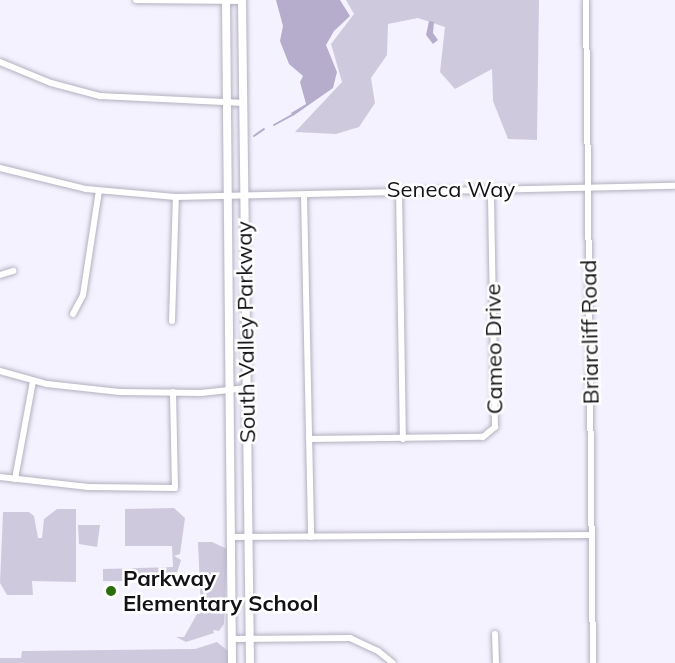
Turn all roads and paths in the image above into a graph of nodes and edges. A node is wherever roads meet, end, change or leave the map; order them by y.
1 (136, 0) edge
2 (586, 0) edge
3 (175, 1) edge
4 (226, 1) edge
5 (242, 1) edge
6 (0, 62) edge
7 (227, 102) junction
8 (243, 103) junction
9 (0, 168) edge
10 (675, 186) edge
11 (491, 189) junction
12 (588, 189) junction
13 (399, 190) junction
14 (99, 191) junction
15 (304, 195) junction
16 (228, 196) junction
17 (244, 196) junction
18 (176, 197) junction
19 (13, 271) dead end
20 (0, 275) edge
21 (73, 314) dead end
22 (172, 321) dead end
23 (0, 371) edge
24 (33, 381) junction
25 (230, 388) junction
26 (247, 388) junction
27 (173, 392) junction
28 (309, 439) junction
29 (403, 439) junction
30 (0, 477) edge
31 (15, 480) junction
32 (592, 535) junction
33 (231, 537) junction
34 (311, 537) junction
35 (248, 538) junction
36 (495, 634) dead end
37 (232, 639) junction
38 (249, 640) junction
39 (232, 663) edge
40 (250, 663) edge
41 (393, 663) edge
42 (496, 663) edge
43 (594, 663) edge

1 - 3 street
2 - 12 street, Briarcliff Road
3 - 4 street
4 - 5 street
4 - 7 main road, South Valley Parkway
5 - 8 main road, South Valley Parkway
6 - 7 street
7 - 8 street
7 - 16 main road, South Valley Parkway
8 - 17 main road, South Valley Parkway
9 - 14 street, Seneca Way
10 - 12 street, Seneca Way
11 - 12 street, Seneca Way
11 - 13 street, Seneca Way
11 - 29 street, Cameo Drive
12 - 32 street, Briarcliff Road
13 - 15 street, Seneca Way
13 - 29 street
14 - 18 street, Seneca Way
14 - 21 street
15 - 17 street, Seneca Way
15 - 28 street
16 - 17 street, Seneca Way
16 - 18 street, Seneca Way
16 - 25 main road, South Valley Parkway
17 - 26 main road, South Valley Parkway
18 - 22 street
19 - 20 street
23 - 24 street
24 - 27 street
24 - 31 street
25 - 26 street
25 - 27 street
25 - 33 main road, South Valley Parkway
26 - 35 main road, South Valley Parkway
27 - 31 street
28 - 29 street, Cameo Drive
28 - 34 street
30 - 31 street
32 - 34 street
32 - 43 street, Briarcliff Road
33 - 35 street
33 - 37 main road, South Valley Parkway
34 - 35 street
35 - 38 main road, South Valley Parkway
36 - 42 street
37 - 38 street
37 - 39 main road, South Valley Parkway
38 - 40 main road, South Valley Parkway
38 - 41 street

